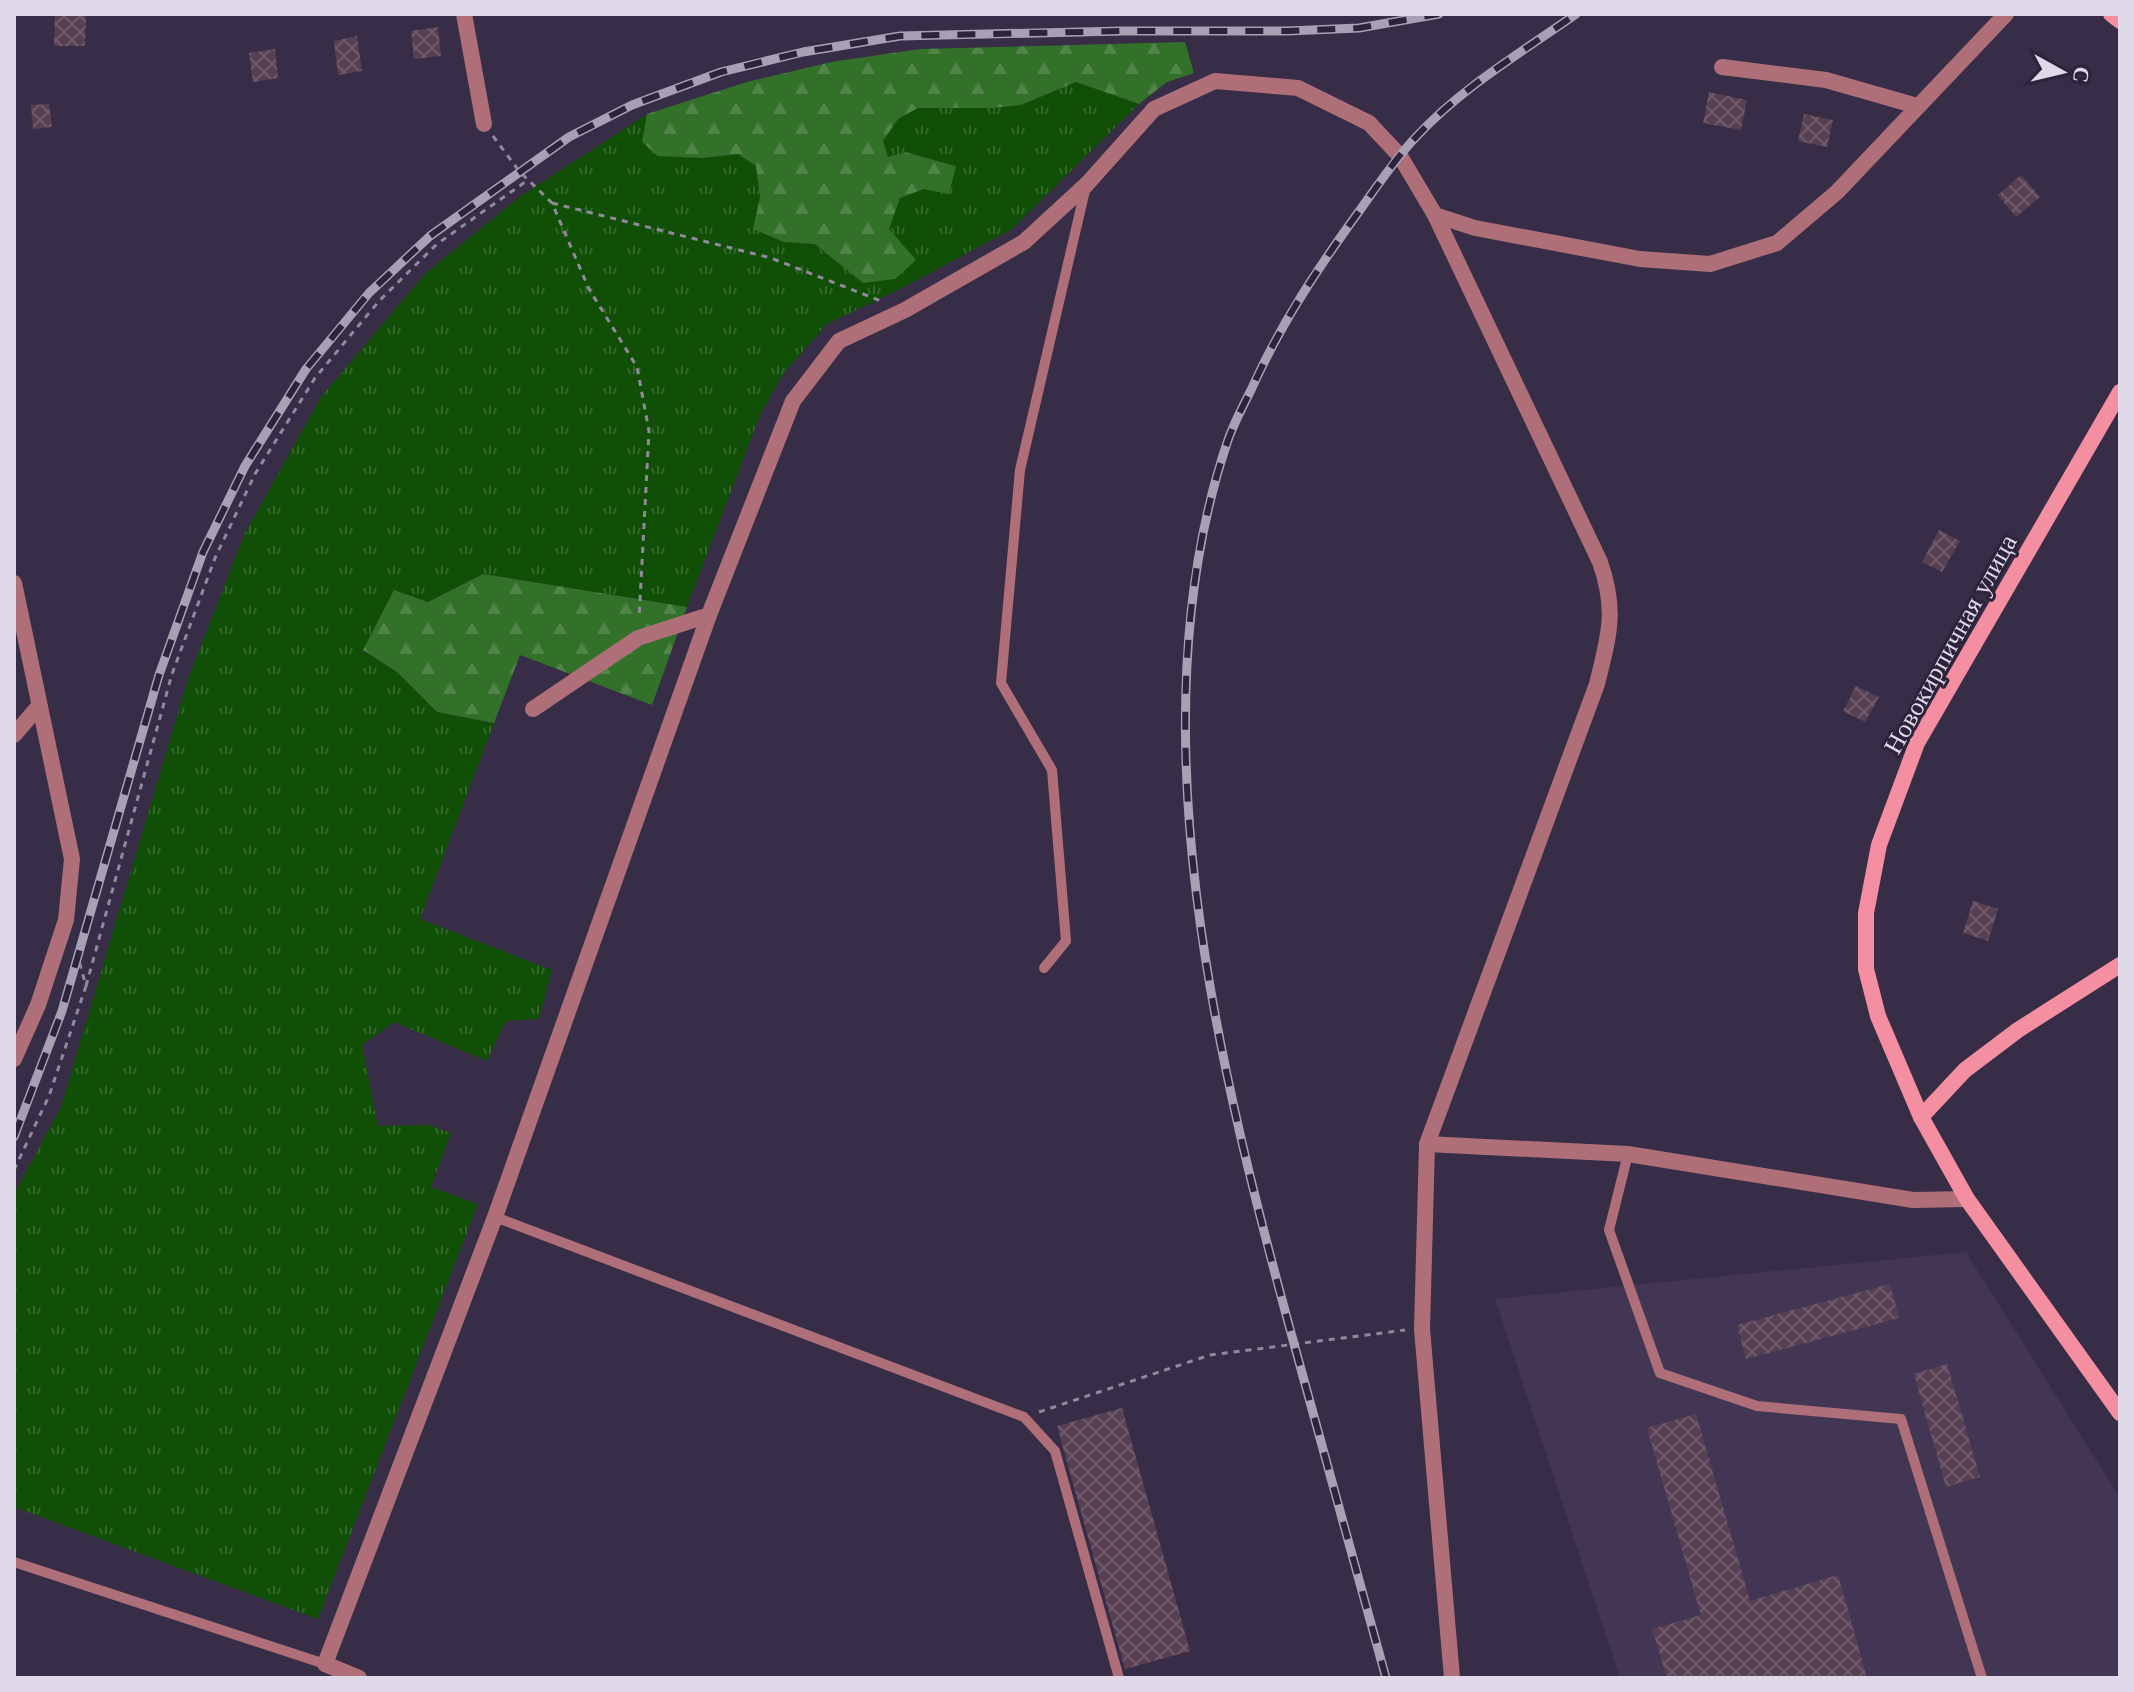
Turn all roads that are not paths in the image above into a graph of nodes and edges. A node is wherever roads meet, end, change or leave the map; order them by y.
1 (464, 14) edge
2 (2006, 14) edge
3 (2111, 14) edge
4 (2120, 21) edge
5 (1722, 67) dead end
6 (1917, 106) junction
7 (484, 124) road end
8 (1087, 184) junction
9 (1435, 215) junction
10 (2120, 392) edge
11 (14, 583) edge
12 (709, 615) junction
13 (39, 706) junction
14 (533, 709) dead end
15 (14, 735) edge
16 (2120, 965) edge
17 (1044, 968) dead end
18 (14, 1059) edge
19 (1921, 1117) junction
20 (1427, 1144) junction
21 (1628, 1154) junction
22 (1967, 1199) junction
23 (495, 1217) junction
24 (2120, 1413) edge
25 (14, 1562) edge
26 (325, 1664) junction
27 (359, 1678) edge
28 (1119, 1678) edge
29 (1452, 1678) edge
30 (1982, 1678) edge

1 - 7 street
2 - 6 street
3 - 4 main road
5 - 6 street
6 - 9 street
8 - 9 street
8 - 12 street
8 - 17 lane
9 - 20 street
10 - 19 main road, Новокирпичная улица
11 - 13 street
12 - 14 street
12 - 23 street
13 - 15 street
13 - 18 street
16 - 19 main road
19 - 22 main road, Новокирпичная улица
20 - 21 street
20 - 29 street
21 - 22 street
21 - 30 lane
22 - 24 main road, Новокирпичная улица
23 - 26 street
23 - 28 lane
25 - 26 lane
26 - 27 street

